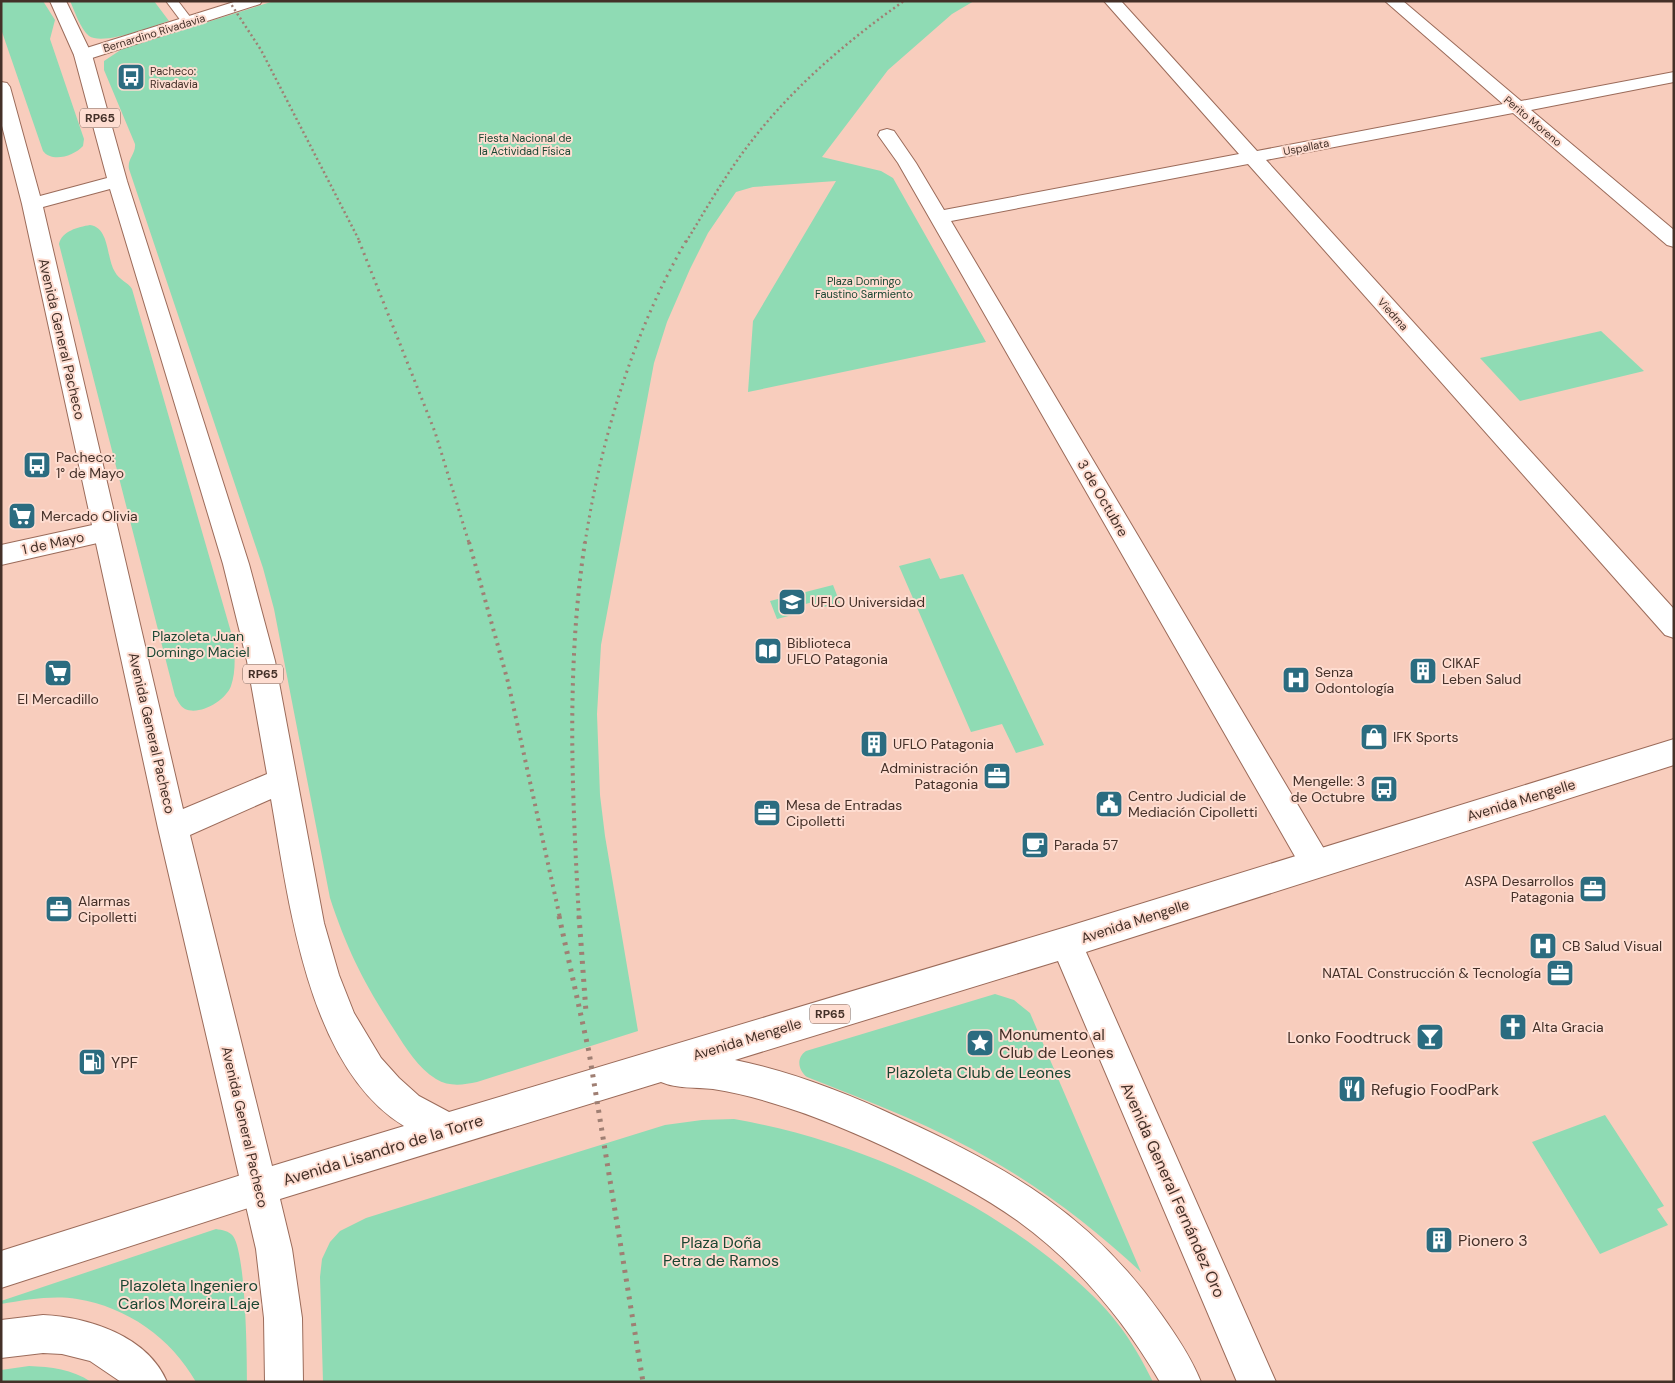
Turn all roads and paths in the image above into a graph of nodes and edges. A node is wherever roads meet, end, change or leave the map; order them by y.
1 (58, 1) edge
2 (172, 1) edge
3 (254, 1) edge
4 (1112, 1) edge
5 (1393, 1) edge
6 (188, 22) junction
7 (83, 55) junction
8 (1674, 77) edge
9 (1, 88) edge
10 (1517, 107) junction
11 (887, 135) dead end
12 (1252, 157) junction
13 (118, 181) junction
14 (32, 204) junction
15 (939, 218) junction
16 (1674, 241) edge
17 (106, 532) junction
18 (1, 555) edge
19 (1674, 627) edge
20 (1674, 752) edge
21 (282, 782) junction
22 (173, 828) junction
23 (1316, 864) junction
24 (1066, 943) junction
25 (653, 1068) junction
26 (594, 1086) joint
27 (448, 1130) junction
28 (260, 1187) junction
29 (1, 1270) edge
30 (1, 1339) edge
31 (148, 1382) edge
32 (284, 1382) edge
33 (1182, 1382) edge
34 (1257, 1382) edge

1 - 7 main road, RP65
2 - 6 lane
3 - 6 main road, Bernardino Rivadavia
4 - 12 main road, Viedma
5 - 10 main road, Perito Moreno
6 - 7 main road, Bernardino Rivadavia
7 - 13 main road, RP65
8 - 10 main road, Uspallata
9 - 14 main road, Avenida General Pacheco
10 - 12 main road, Uspallata
10 - 16 main road, Perito Moreno
11 - 15 main road, 3 de Octubre
12 - 15 main road, Uspallata
12 - 19 main road, Viedma
13 - 14 main road
13 - 21 main road, RP65
14 - 17 main road, Avenida General Pacheco
15 - 23 main road, 3 de Octubre
17 - 18 main road, 1 de Mayo
17 - 22 main road, Avenida General Pacheco
20 - 23 main road, Avenida Mengelle
21 - 22 main road
21 - 27 main road, RP65
22 - 28 main road, Avenida General Pacheco
23 - 24 main road, Avenida Mengelle
24 - 25 main road, Avenida Mengelle / RP65
24 - 34 main road, Avenida General Fernández Oro
25 - 26 main road, Avenida Mengelle / RP65
25 - 33 main road
26 - 27 main road, Avenida Lisandro de la Torre / RP65
27 - 28 main road, Avenida Lisandro de la Torre
28 - 29 main road, Avenida Lisandro de la Torre
28 - 32 main road, Avenida General Pacheco
30 - 31 main road

